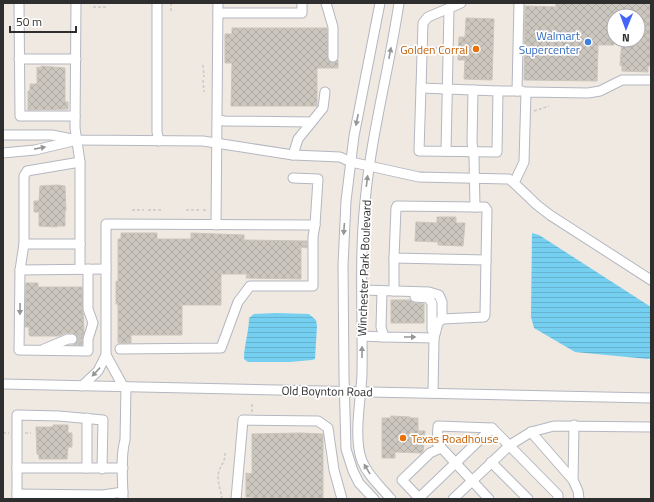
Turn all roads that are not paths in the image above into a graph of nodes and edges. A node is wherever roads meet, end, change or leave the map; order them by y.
1 (19, 3) edge
2 (76, 3) edge
3 (157, 3) edge
4 (218, 3) edge
5 (302, 3) edge
6 (326, 3) edge
7 (380, 3) edge
8 (399, 3) edge
9 (461, 3) edge
10 (519, 3) edge
11 (449, 8) junction
12 (218, 13) junction
13 (333, 57) dead end
14 (19, 59) junction
15 (76, 59) junction
16 (651, 80) edge
17 (421, 88) junction
18 (447, 89) junction
19 (473, 90) junction
20 (498, 91) junction
21 (522, 91) junction
22 (325, 92) dead end
23 (75, 116) junction
24 (218, 120) junction
25 (311, 122) junction
26 (3, 134) edge
27 (77, 140) junction
28 (159, 140) junction
29 (216, 143) junction
30 (446, 151) junction
31 (473, 152) junction
32 (3, 153) edge
33 (293, 155) junction
34 (80, 162) junction
35 (351, 162) junction
36 (369, 166) junction
37 (293, 178) dead end
38 (475, 179) junction
39 (514, 183) junction
40 (475, 207) junction
41 (216, 225) junction
42 (315, 226) junction
43 (24, 244) junction
44 (80, 244) junction
45 (394, 258) junction
46 (486, 260) junction
47 (84, 269) junction
48 (106, 269) junction
49 (20, 270) junction
50 (651, 280) edge
51 (362, 290) junction
52 (394, 291) junction
53 (382, 294) junction
54 (442, 302) junction
55 (469, 317) junction
56 (442, 319) junction
57 (106, 323) junction
58 (93, 324) junction
59 (362, 336) junction
60 (384, 337) junction
61 (431, 337) junction
62 (72, 339) tunnel mouth
63 (120, 349) dead end
64 (39, 351) junction
65 (106, 355) junction
66 (3, 384) edge
67 (82, 386) junction
68 (125, 386) junction
69 (344, 391) junction
70 (360, 391) junction
71 (433, 393) junction
72 (651, 398) edge
73 (87, 418) junction
74 (574, 425) junction
75 (651, 426) edge
76 (492, 428) junction
77 (531, 432) junction
78 (510, 445) junction
79 (441, 448) junction
80 (491, 462) junction
81 (456, 463) junction
82 (17, 468) junction
83 (87, 468) junction
84 (123, 468) junction
85 (102, 469) junction
86 (472, 480) junction
87 (573, 480) junction
88 (17, 496) edge
89 (123, 496) edge
90 (88, 497) edge
91 (103, 497) edge
92 (236, 499) edge
93 (342, 499) edge
94 (374, 499) edge
95 (392, 499) edge
96 (453, 499) edge
97 (489, 499) edge
98 (528, 499) edge
99 (558, 499) edge
100 (579, 499) edge

1 - 14 street
2 - 15 street
3 - 28 street
4 - 12 street
5 - 12 street
6 - 13 street
7 -> 35 street, Winchester Park Boulevard
36 -> 8 street, Winchester Park Boulevard
9 - 11 street
10 - 21 street
11 - 17 street
11 - 18 street
12 - 24 street
14 - 15 street
14 - 23 street
15 - 23 street
16 - 21 street
17 - 18 street
17 - 30 street
18 - 19 street
18 - 30 street
19 - 20 street
19 - 31 street
20 - 21 street
20 - 31 street
21 - 39 street
22 - 25 street
23 - 27 street
24 - 25 street
24 - 29 street
25 - 33 street
26 - 27 street
27 - 28 street
32 -> 27 street
27 - 34 street
28 - 29 street
29 - 33 street
29 - 41 street
30 - 31 street
31 - 38 street
33 - 35 street
34 - 43 street
34 - 44 street
35 - 36 street
35 -> 69 street, Winchester Park Boulevard
36 - 38 street
51 -> 36 street, Winchester Park Boulevard
37 - 42 street
38 - 39 street
38 - 40 street
39 - 50 street
40 - 45 street
40 - 46 street
41 - 42 street
41 - 48 street
42 - 63 street
43 - 44 street
43 - 49 street
44 - 47 street
45 - 46 street
45 - 52 street
46 - 55 street
47 - 48 street
47 - 49 street
47 - 58 street
48 - 57 street
49 -> 64 street
51 - 53 street
51 - 59 street, Winchester Park Boulevard
52 - 53 street
52 - 54 street
53 - 60 street
53 - 61 street
54 - 55 street
54 - 56 street
55 - 56 street
56 - 61 street
57 - 58 street
57 - 65 street
58 - 64 street
59 - 60 street
70 -> 59 street, Winchester Park Boulevard
60 -> 61 street
61 - 71 street
62 - 64 street
65 -> 67 street
65 - 68 street
66 - 67 street, Old Boynton Road
67 - 68 street, Old Boynton Road
68 - 69 street, Old Boynton Road
68 - 84 street
69 - 70 street, Old Boynton Road
69 - 94 street, Winchester Park Boulevard
70 - 71 street, Old Boynton Road
95 -> 70 street, Winchester Park Boulevard
71 - 72 street, Old Boynton Road
73 - 82 street
73 - 83 street
73 - 85 street
74 - 75 street
74 - 77 street
74 - 87 street
76 - 78 street
76 - 79 street
76 - 81 street
77 - 78 street
77 - 87 street
78 - 80 street
78 - 99 street
79 - 81 street
79 - 81 street
80 - 86 street
80 - 98 street
81 - 86 street
82 - 83 street
82 - 88 street
83 - 85 street
84 - 85 street
84 - 89 street
86 - 96 street
86 - 97 street
87 - 100 street
88 - 90 street
89 - 91 street
90 - 91 street
92 - 93 street

